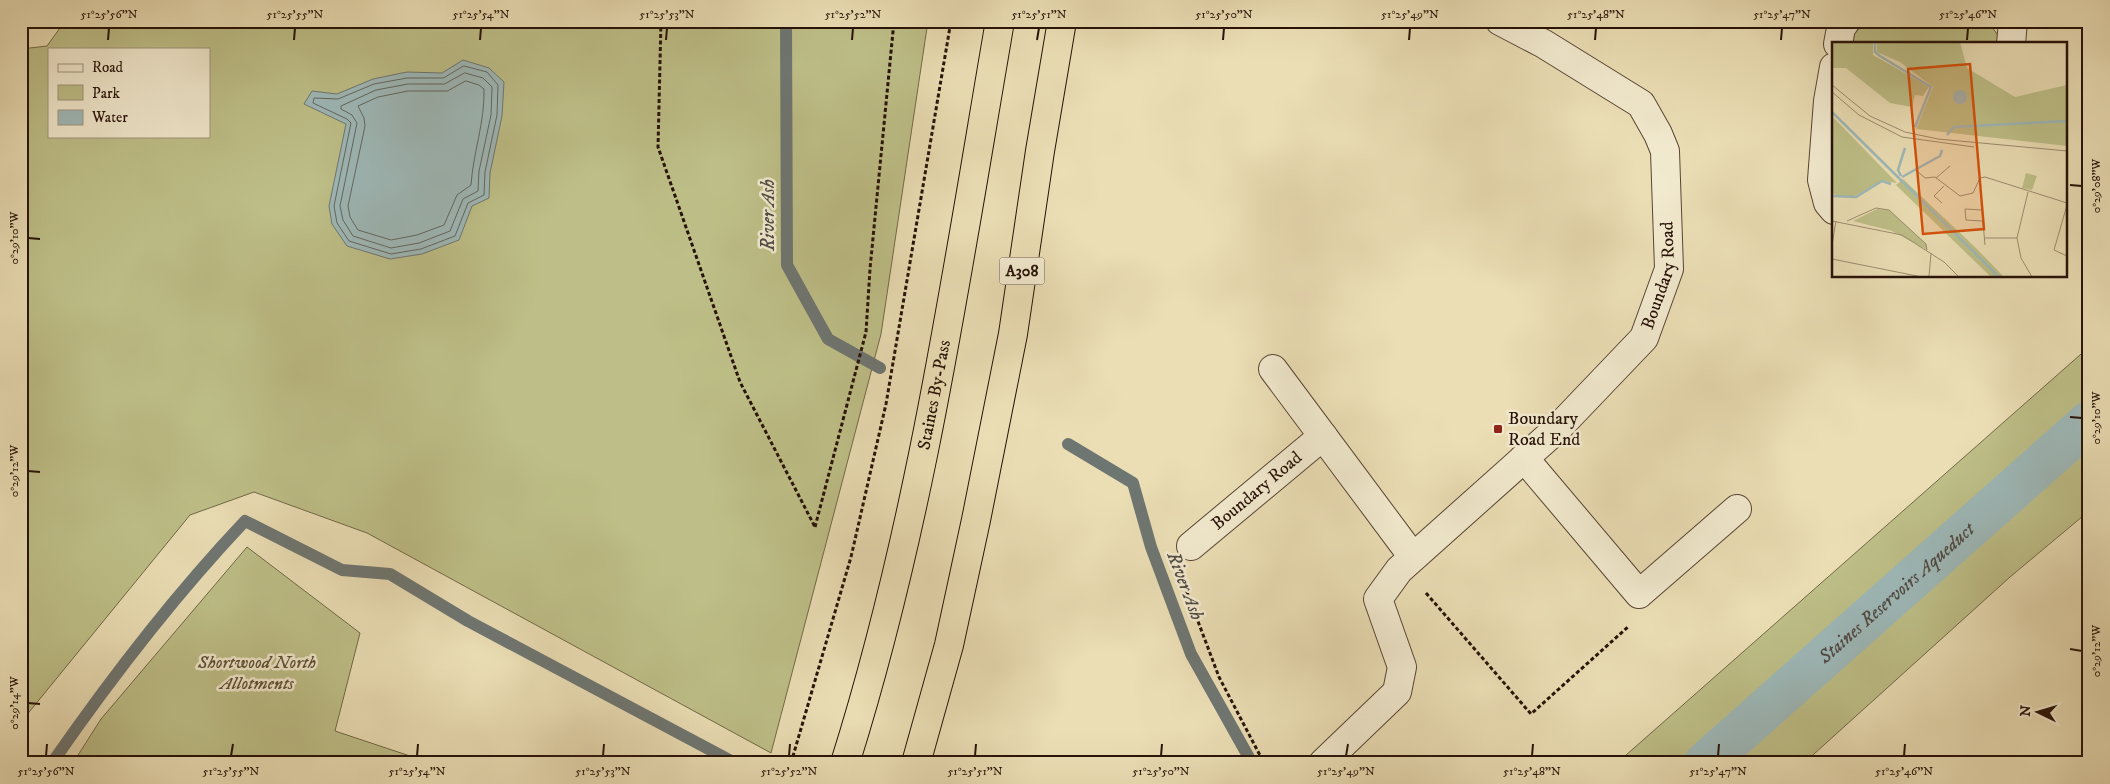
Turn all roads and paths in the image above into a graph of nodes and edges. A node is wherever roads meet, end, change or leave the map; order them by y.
1 (662, 21) edge
2 (894, 21) edge
3 (951, 21) edge
4 (1000, 21) edge
5 (1062, 21) edge
6 (1500, 21) edge
7 (1846, 21) edge
8 (2013, 21) edge
9 (1838, 42) edge
10 (2010, 42) edge
11 (1832, 78) edge
12 (1832, 208) edge
13 (1272, 369) dead end
14 (1323, 436) junction
15 (1524, 458) junction
16 (1737, 509) dead end
17 (1191, 546) joint
18 (1408, 562) junction
19 (1639, 594) junction
20 (791, 763) edge
21 (845, 763) edge
22 (916, 763) edge
23 (1264, 763) edge
24 (1323, 763) edge

1 - 2 path
3 - 20 path
4 - 21 highway, Staines By-Pass
5 - 22 highway, A308
6 - 15 street, Boundary Road
7 - 9 street
8 - 10 street
11 - 12 street
13 - 14 street
14 - 17 street, Boundary Road
14 - 18 street
15 - 18 street, Boundary Road
15 - 19 street
16 - 19 street
17 - 23 path
18 - 19 path
18 - 24 street, Boundary Road

